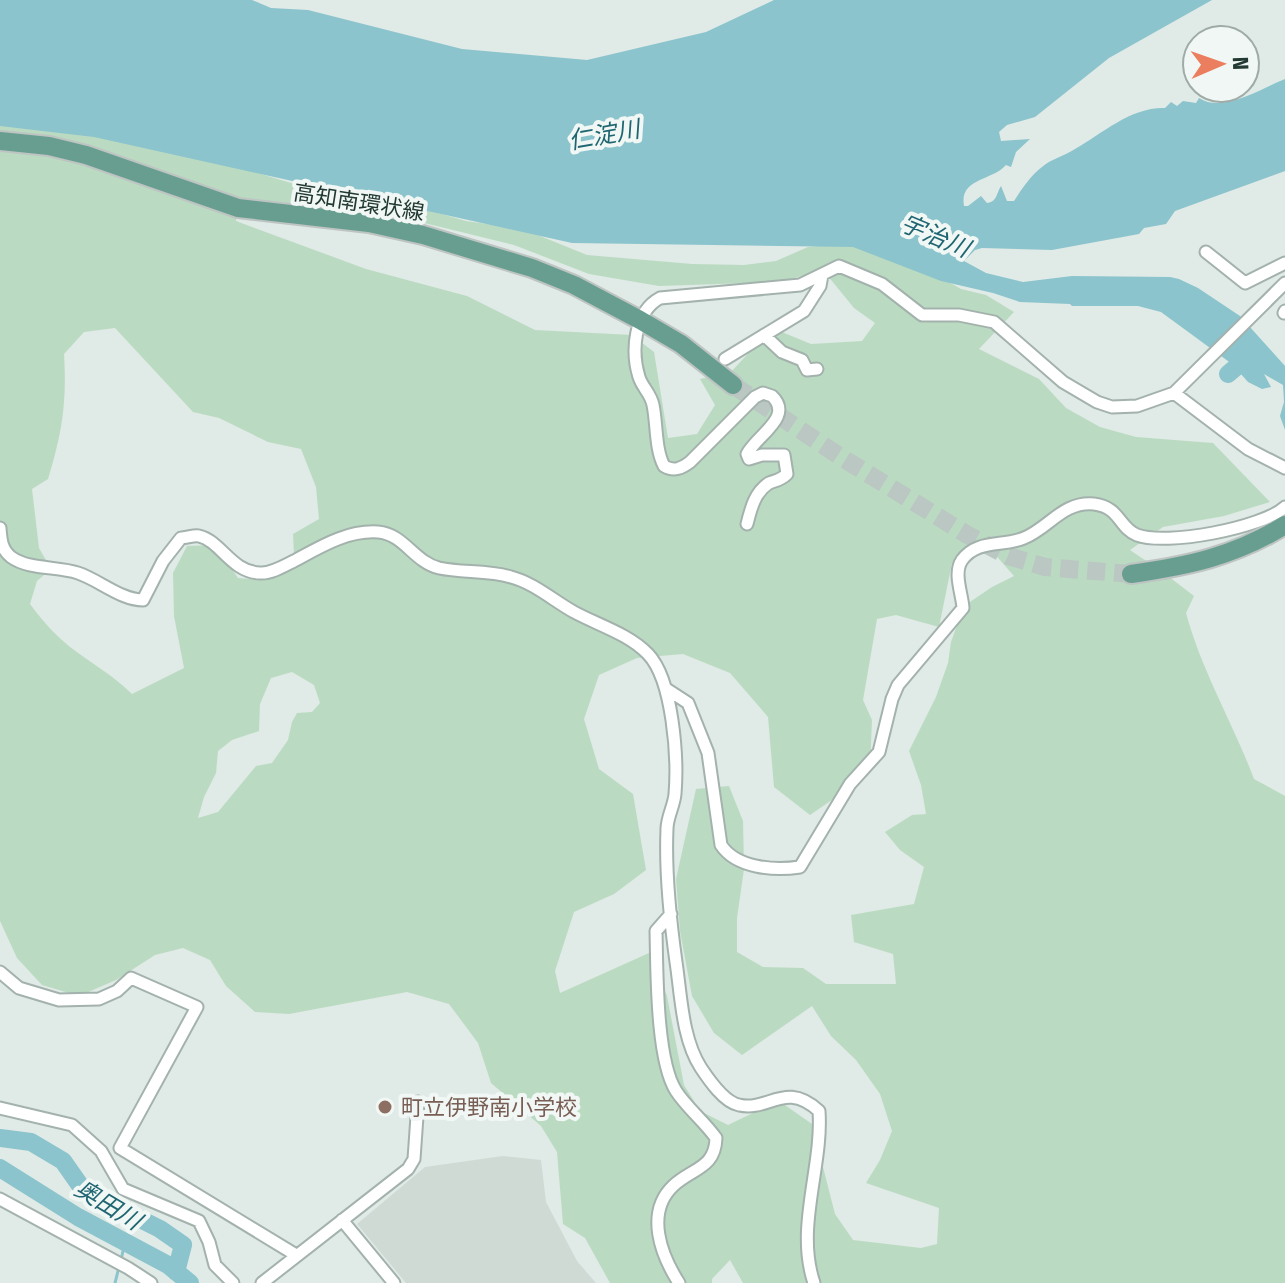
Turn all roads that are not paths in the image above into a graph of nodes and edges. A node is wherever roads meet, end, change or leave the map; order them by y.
1 (0, 141) edge
2 (1206, 252) dead end
3 (1285, 263) edge
4 (822, 275) junction
5 (1285, 283) edge
6 (640, 320) junction
7 (764, 335) junction
8 (725, 359) dead end
9 (817, 369) dead end
10 (733, 385) tunnel mouth
11 (1174, 393) junction
12 (1285, 468) edge
13 (1285, 507) edge
14 (747, 524) dead end
15 (1285, 525) edge
16 (0, 528) edge
17 (1131, 574) tunnel mouth
18 (668, 690) junction
19 (671, 914) junction
20 (0, 972) edge
21 (418, 1102) dead end
22 (0, 1108) edge
23 (0, 1199) edge
24 (342, 1220) junction
25 (296, 1255) junction
26 (151, 1283) edge
27 (233, 1283) edge
28 (262, 1283) edge
29 (394, 1283) edge
30 (679, 1283) edge
31 (814, 1283) edge

1 - 6 main road, 高知南環状線
2 - 3 street
4 - 6 street
4 - 7 street
4 - 11 street
5 - 11 street
6 - 10 main road, 高知南環状線
6 - 14 street
7 - 8 street
7 - 9 street
11 - 12 street
13 - 18 street
15 - 17 main road
16 - 18 street
18 - 19 street
19 - 30 street
19 - 31 street
20 - 25 street
21 - 24 street
22 - 27 street
23 - 26 street
24 - 25 street
24 - 29 street
25 - 28 street

